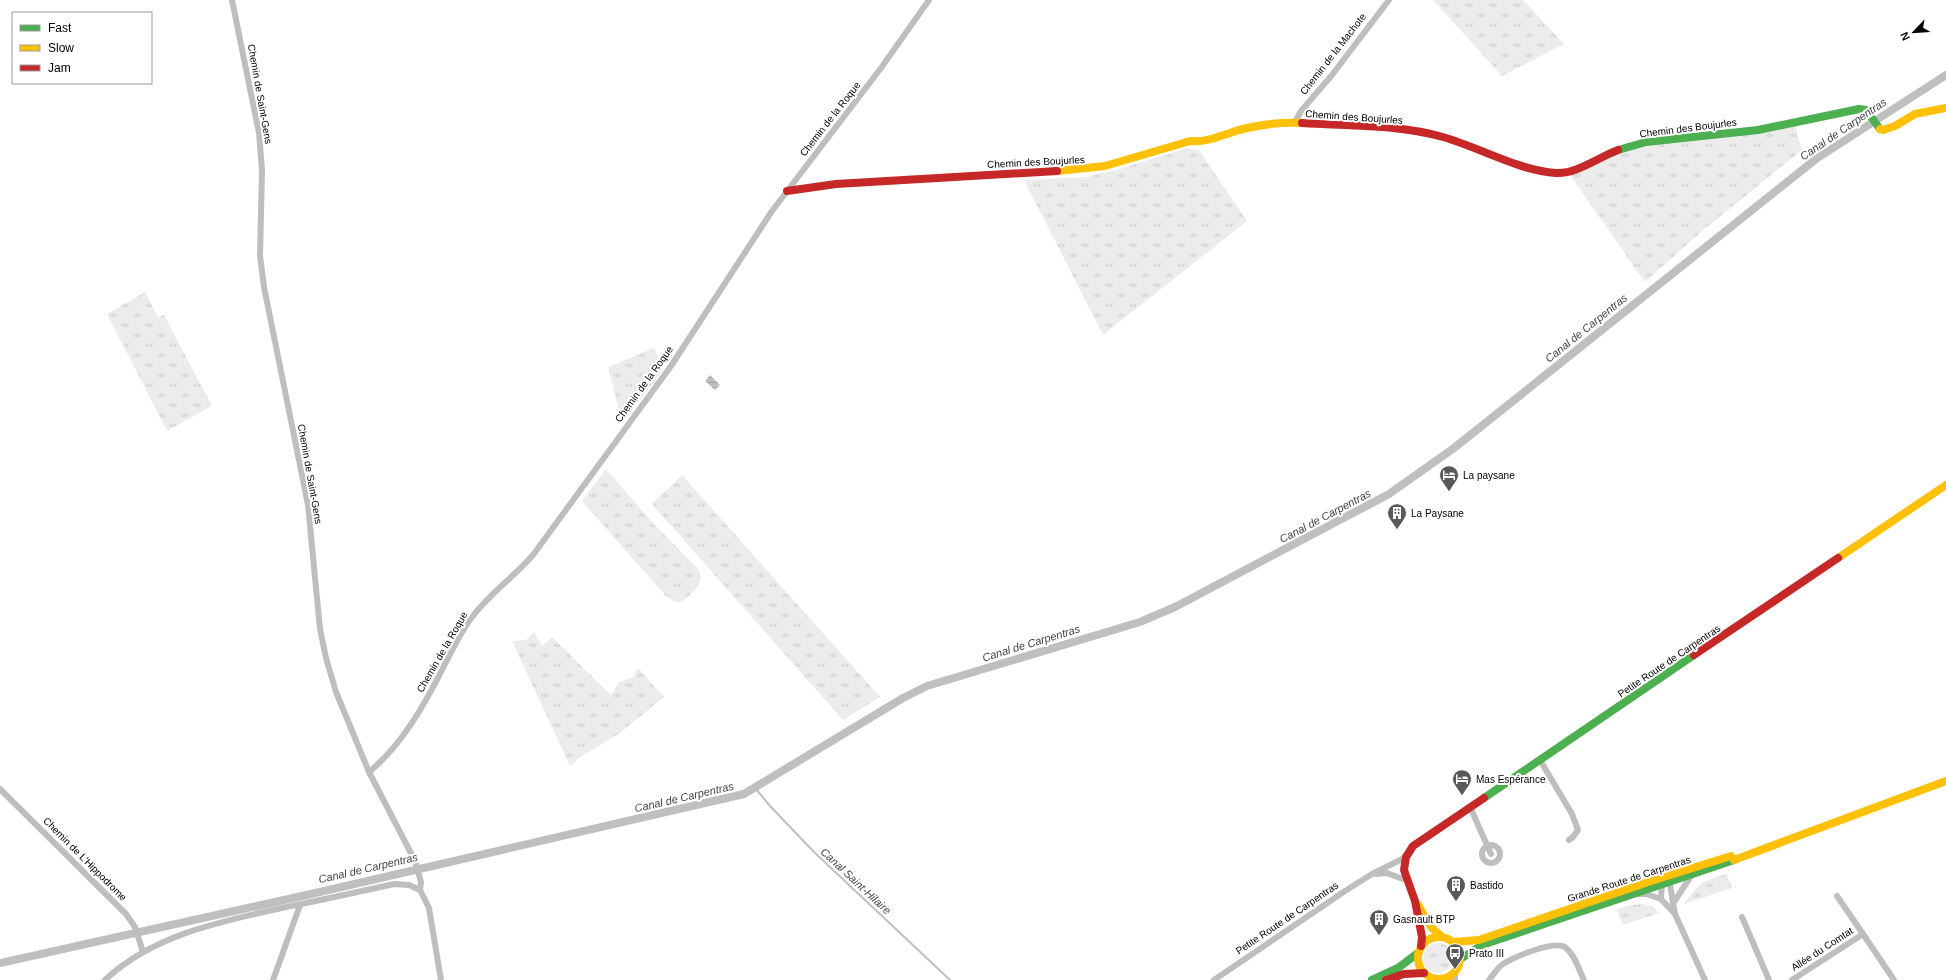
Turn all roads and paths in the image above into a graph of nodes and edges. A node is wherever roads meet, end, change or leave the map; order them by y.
1 (232, 0) edge
2 (929, 0) edge
3 (1389, 0) edge
4 (1946, 108) edge
5 (1295, 122) junction
6 (787, 191) junction
7 (1946, 485) edge
8 (1540, 760) junction
9 (369, 772) junction
10 (1946, 781) edge
11 (0, 789) edge
12 (1470, 807) junction
13 (1569, 840) dead end
14 (1492, 854) dead end
15 (1406, 856) junction
16 (1688, 873) junction
17 (1372, 874) junction
18 (1408, 881) junction
19 (1651, 881) junction
20 (1663, 883) junction
21 (420, 890) junction
22 (1637, 894) junction
23 (1837, 896) dead end
24 (1661, 899) junction
25 (1416, 901) junction
26 (1674, 902) junction
27 (300, 904) junction
28 (1675, 914) junction
29 (1742, 917) dead end
30 (1863, 934) junction
31 (1441, 936) junction
32 (1453, 942) junction
33 (1419, 950) junction
34 (143, 952) junction
35 (1459, 960) junction
36 (1455, 970) junction
37 (1424, 973) junction
38 (1437, 979) edge
39 (105, 980) edge
40 (273, 980) edge
41 (441, 980) edge
42 (1214, 980) edge
43 (1372, 980) edge
44 (1386, 980) edge
45 (1455, 980) edge
46 (1489, 980) edge
47 (1584, 980) edge
48 (1705, 980) edge
49 (1769, 980) edge
50 (1792, 980) edge
51 (1894, 980) edge

1 - 9 street, Chemin de Saint-Gens
2 - 6 street, Chemin de la Roque
3 - 5 street, Chemin de la Machote
4 - 5 street, Chemin des Boujurles
5 - 6 street, Chemin des Boujurles
6 - 9 street, Chemin de la Roque
7 - 8 street, Petite Route de Carpentras
8 - 12 street, Petite Route de Carpentras
8 - 13 street
9 - 21 street, Chemin de Saint-Gens
10 - 16 street, Grande Route de Carpentras
11 - 34 street, Chemin de L'Hippodrome
12 - 14 street
12 - 15 street, Petite Route de Carpentras
15 - 17 street, Petite Route de Carpentras
15 - 18 street
16 - 19 street, Grande Route de Carpentras
16 - 20 street, Grande Route de Carpentras
16 - 26 street
17 - 18 street
17 - 42 street, Petite Route de Carpentras
18 - 25 street
19 - 20 street
19 - 32 street, Grande Route de Carpentras
20 - 22 street, Grande Route de Carpentras
20 - 24 street
20 - 26 street
21 - 27 street
21 - 41 street, Chemin de Saint-Gens
22 - 24 street
22 - 35 street, Grande Route de Carpentras
23 - 30 street, Allée du Comtat
24 - 28 street
25 - 31 street
25 - 33 street
26 - 28 street
27 - 34 street
27 - 40 street
28 - 48 street
29 - 49 street
30 - 50 street, Allée du Comtat
30 - 51 street, Allée du Comtat
31 - 32 street, Grande Route de Carpentras
31 - 33 street
32 - 35 street
33 - 37 street
33 - 43 street
34 - 39 street
35 - 36 street
36 - 38 street
36 - 45 street
37 - 38 street
37 - 44 street
46 - 47 street

